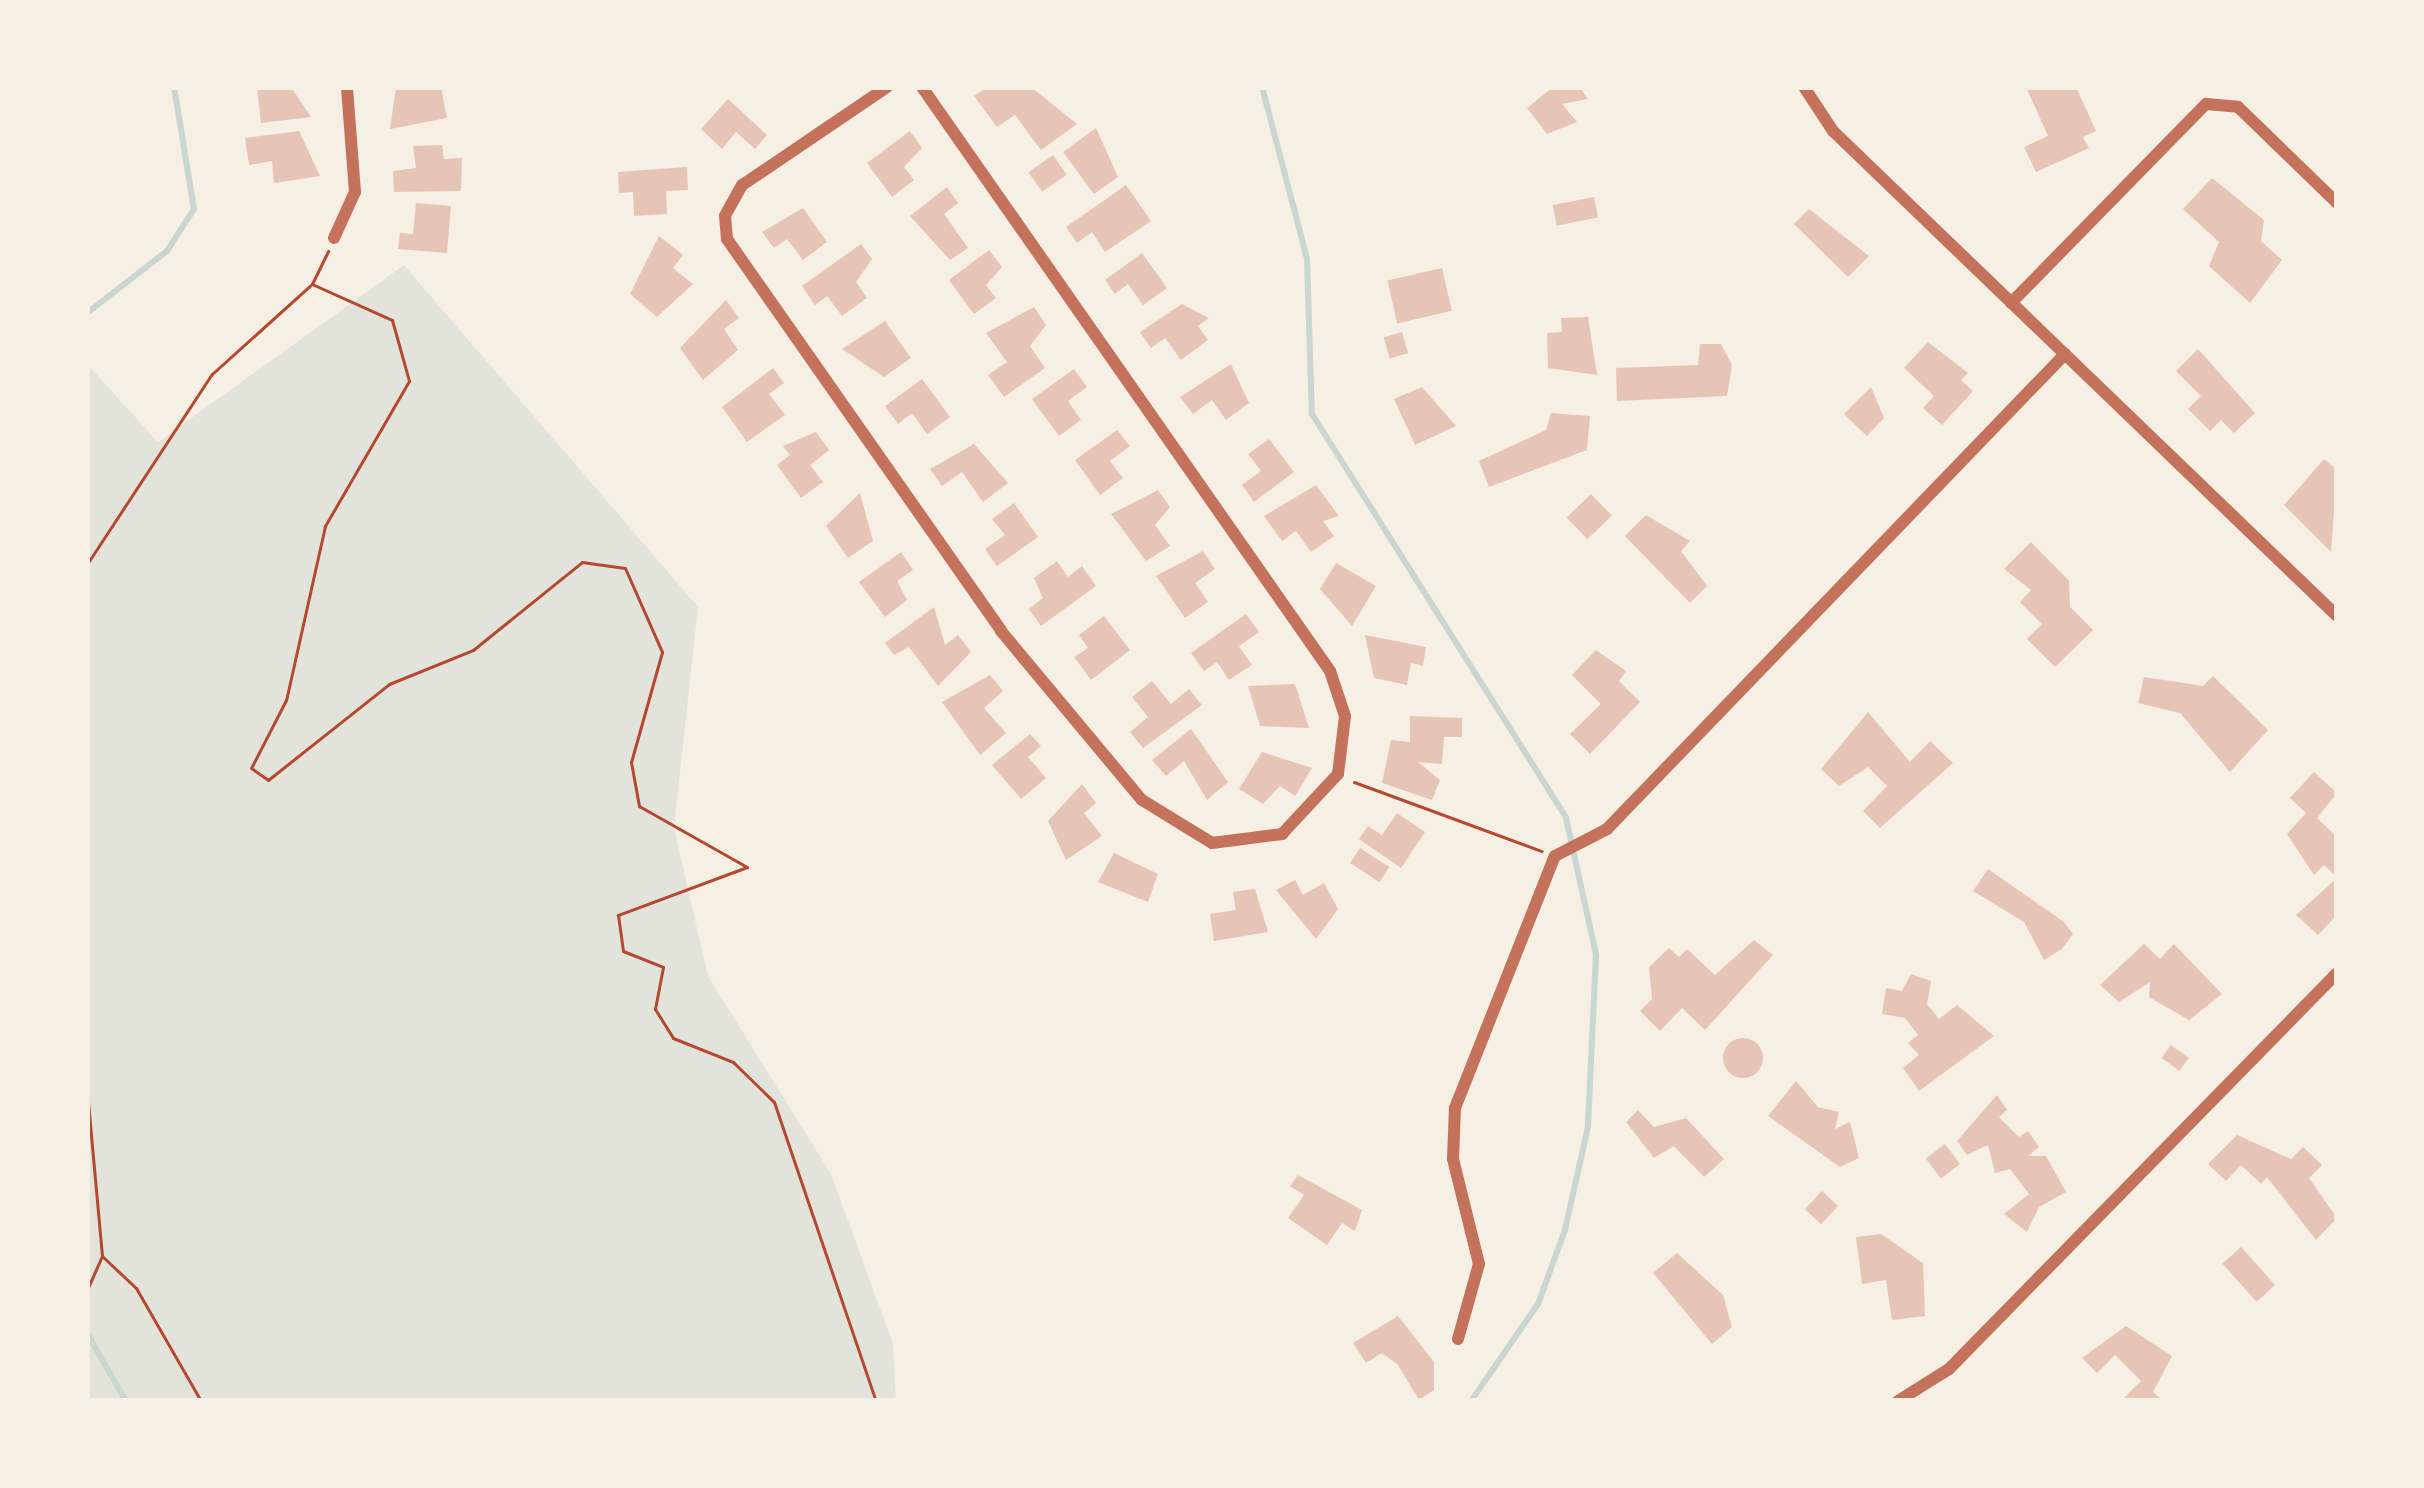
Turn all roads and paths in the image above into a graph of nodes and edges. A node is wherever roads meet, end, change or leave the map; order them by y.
1 (346, 87) edge
2 (887, 87) edge
3 (922, 87) edge
4 (1804, 87) edge
5 (2337, 203) edge
6 (334, 238) joint
7 (312, 284) junction
8 (2011, 303) junction
9 (2065, 354) junction
10 (87, 564) edge
11 (2337, 616) edge
12 (1337, 776) junction
13 (1555, 856) junction
14 (2337, 973) edge
15 (87, 1091) edge
16 (102, 1256) junction
17 (87, 1290) edge
18 (1458, 1339) dead end
19 (201, 1401) edge
20 (876, 1401) edge
21 (1898, 1401) edge

1 - 6 street
2 - 12 street
3 - 12 street
4 - 8 street
5 - 8 street
6 - 7 path
7 - 10 path
7 - 20 path
8 - 9 street
9 - 11 street
9 - 13 street
12 - 13 path
13 - 18 street
14 - 21 street
15 - 16 path
16 - 17 path
16 - 19 path

